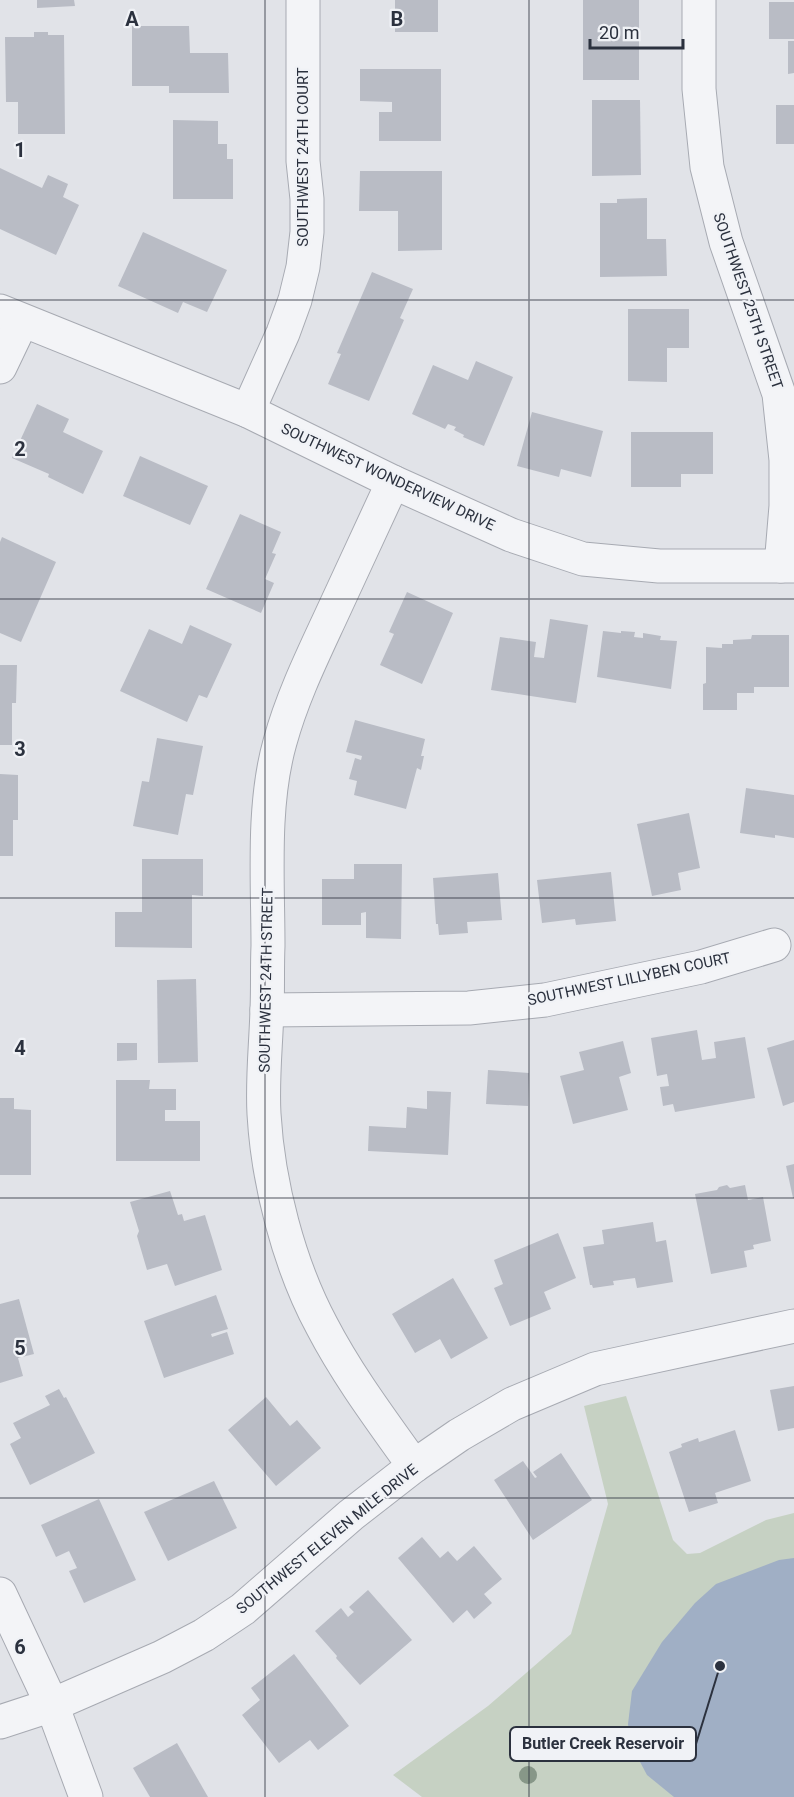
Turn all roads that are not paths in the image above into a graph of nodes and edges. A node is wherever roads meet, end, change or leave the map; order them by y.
1 (303, 0) edge
2 (699, 0) edge
3 (11, 316) edge
4 (0, 367) edge
5 (248, 411) junction
6 (393, 483) junction
7 (788, 566) edge
8 (774, 945) dead end
9 (267, 1010) junction
10 (794, 1326) edge
11 (414, 1466) junction
12 (0, 1594) edge
13 (52, 1705) junction
14 (0, 1722) edge
15 (86, 1797) edge

1 - 5 street, SOUTHWEST 24TH COURT
2 - 7 street, SOUTHWEST 25TH STREET
3 - 4 street
3 - 5 street, SOUTHWEST WONDERVIEW DRIVE
5 - 6 street, SOUTHWEST WONDERVIEW DRIVE
6 - 7 street, SOUTHWEST WONDERVIEW DRIVE
6 - 9 street, SOUTHWEST 24TH STREET
8 - 9 street, SOUTHWEST LILLYBEN COURT
9 - 11 street, SOUTHWEST 24TH STREET
10 - 11 street, SOUTHWEST ELEVEN MILE DRIVE
11 - 13 street, SOUTHWEST ELEVEN MILE DRIVE
12 - 13 street
13 - 14 street, SOUTHWEST ELEVEN MILE DRIVE
13 - 15 street

